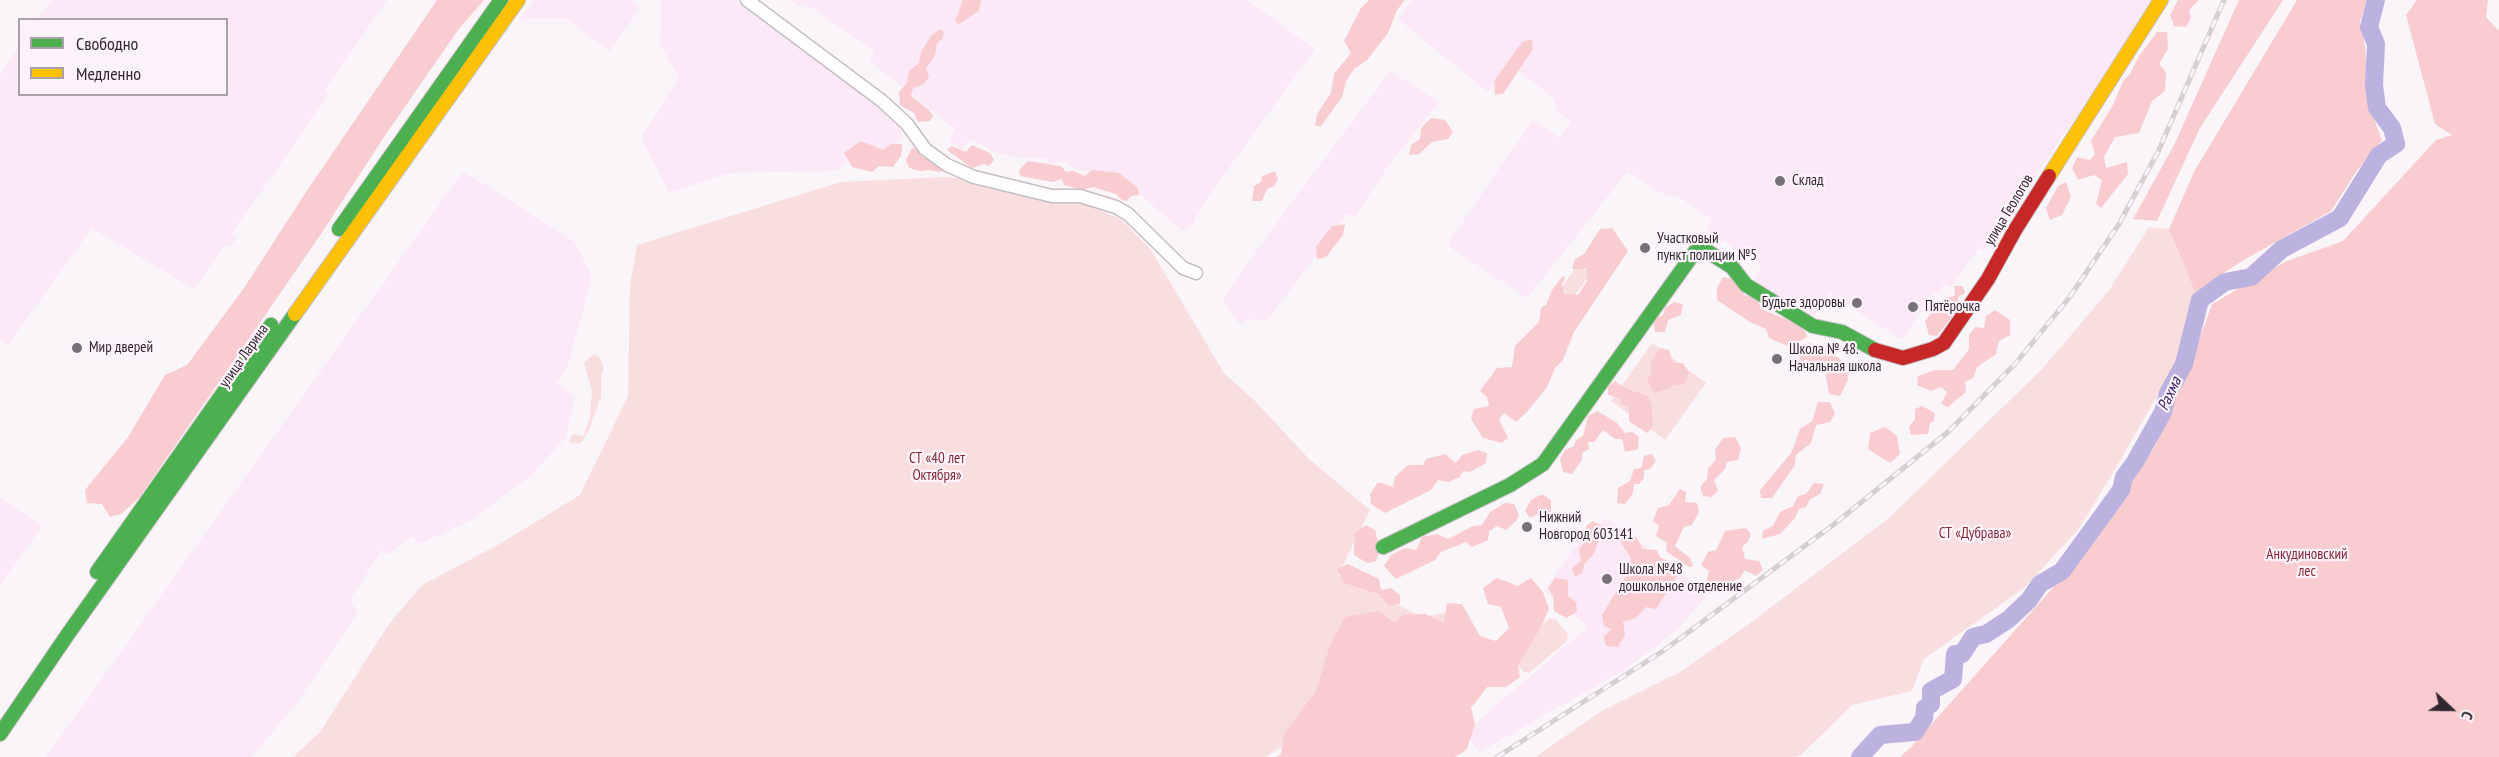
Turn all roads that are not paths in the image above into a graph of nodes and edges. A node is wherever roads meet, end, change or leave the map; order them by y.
1 (501, 0) edge
2 (518, 0) edge
3 (747, 0) edge
4 (2161, 0) edge
5 (1196, 273) dead end
6 (1383, 547) dead end
7 (0, 713) edge
8 (0, 734) edge

1 - 7 main road, улица Ларина
2 - 8 main road, улица Ларина
3 - 5 street
4 - 6 main road, улица Геологов

